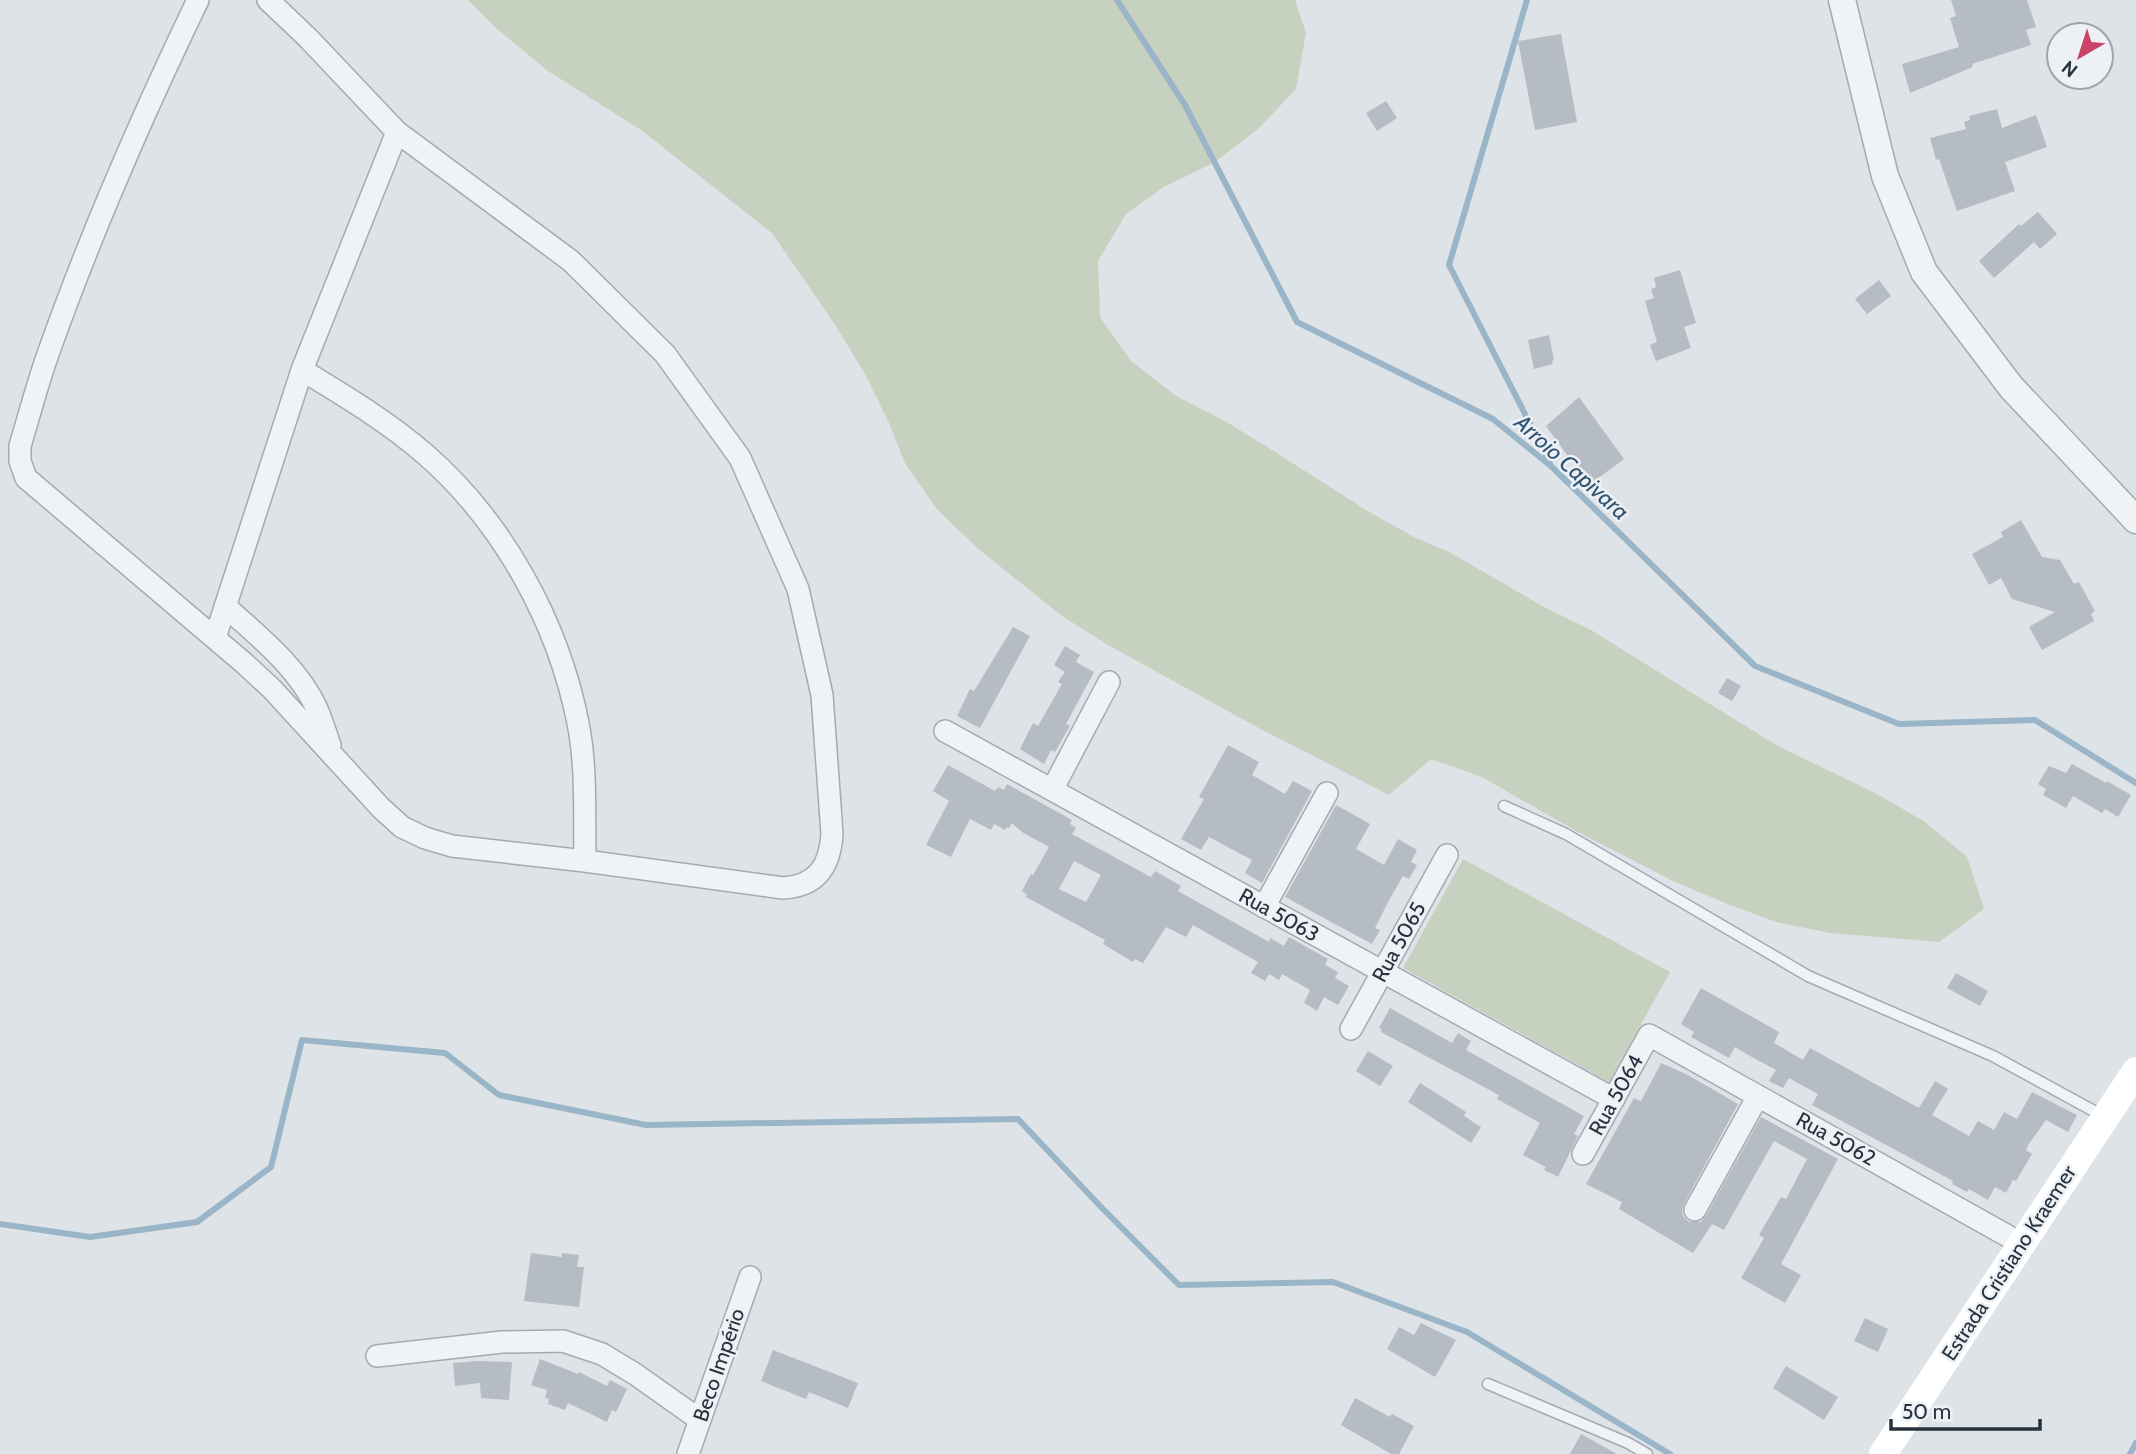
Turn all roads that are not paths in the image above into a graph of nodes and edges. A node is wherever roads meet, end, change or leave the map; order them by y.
1 (198, 0) edge
2 (268, 0) edge
3 (1842, 0) edge
4 (397, 132) junction
5 (302, 370) junction
6 (2136, 520) edge
7 (225, 606) junction
8 (215, 638) junction
9 (1109, 682) dead end
10 (945, 731) dead end
11 (333, 754) junction
12 (1052, 790) junction
13 (1327, 793) dead end
14 (1504, 806) dead end
15 (1447, 855) dead end
16 (585, 861) junction
17 (1264, 906) junction
18 (1382, 972) junction
19 (1351, 1029) dead end
20 (1650, 1035) joint
21 (2136, 1071) edge
22 (1758, 1096) junction
23 (1614, 1099) junction
24 (2105, 1117) junction
25 (1583, 1154) dead end
26 (1695, 1210) dead end
27 (2022, 1244) junction
28 (750, 1277) dead end
29 (377, 1356) dead end
30 (1489, 1384) dead end
31 (700, 1420) junction
32 (688, 1454) edge
33 (1647, 1454) edge
34 (1883, 1454) edge

1 - 8 street
2 - 4 street
3 - 6 street
4 - 5 street
4 - 16 street
5 - 7 street
5 - 16 street
7 - 8 street
7 - 11 street
8 - 11 street
9 - 12 street
10 - 12 street, Rua 5063
11 - 16 street
12 - 17 street, Rua 5063
13 - 17 street
14 - 24 lane
15 - 18 street, Rua 5065
17 - 18 street, Rua 5063
18 - 19 street, Rua 5065
18 - 23 street, Rua 5063
20 - 22 street, Rua 5062
20 - 23 street, Rua 5064
21 - 24 main road, Estrada Cristiano Kraemer
22 - 26 street
22 - 27 street, Rua 5062
23 - 25 street, Rua 5064
24 - 27 main road, Estrada Cristiano Kraemer
27 - 34 main road, Estrada Cristiano Kraemer
28 - 31 street, Beco Império
29 - 31 street
30 - 33 lane
31 - 32 street, Beco Império

